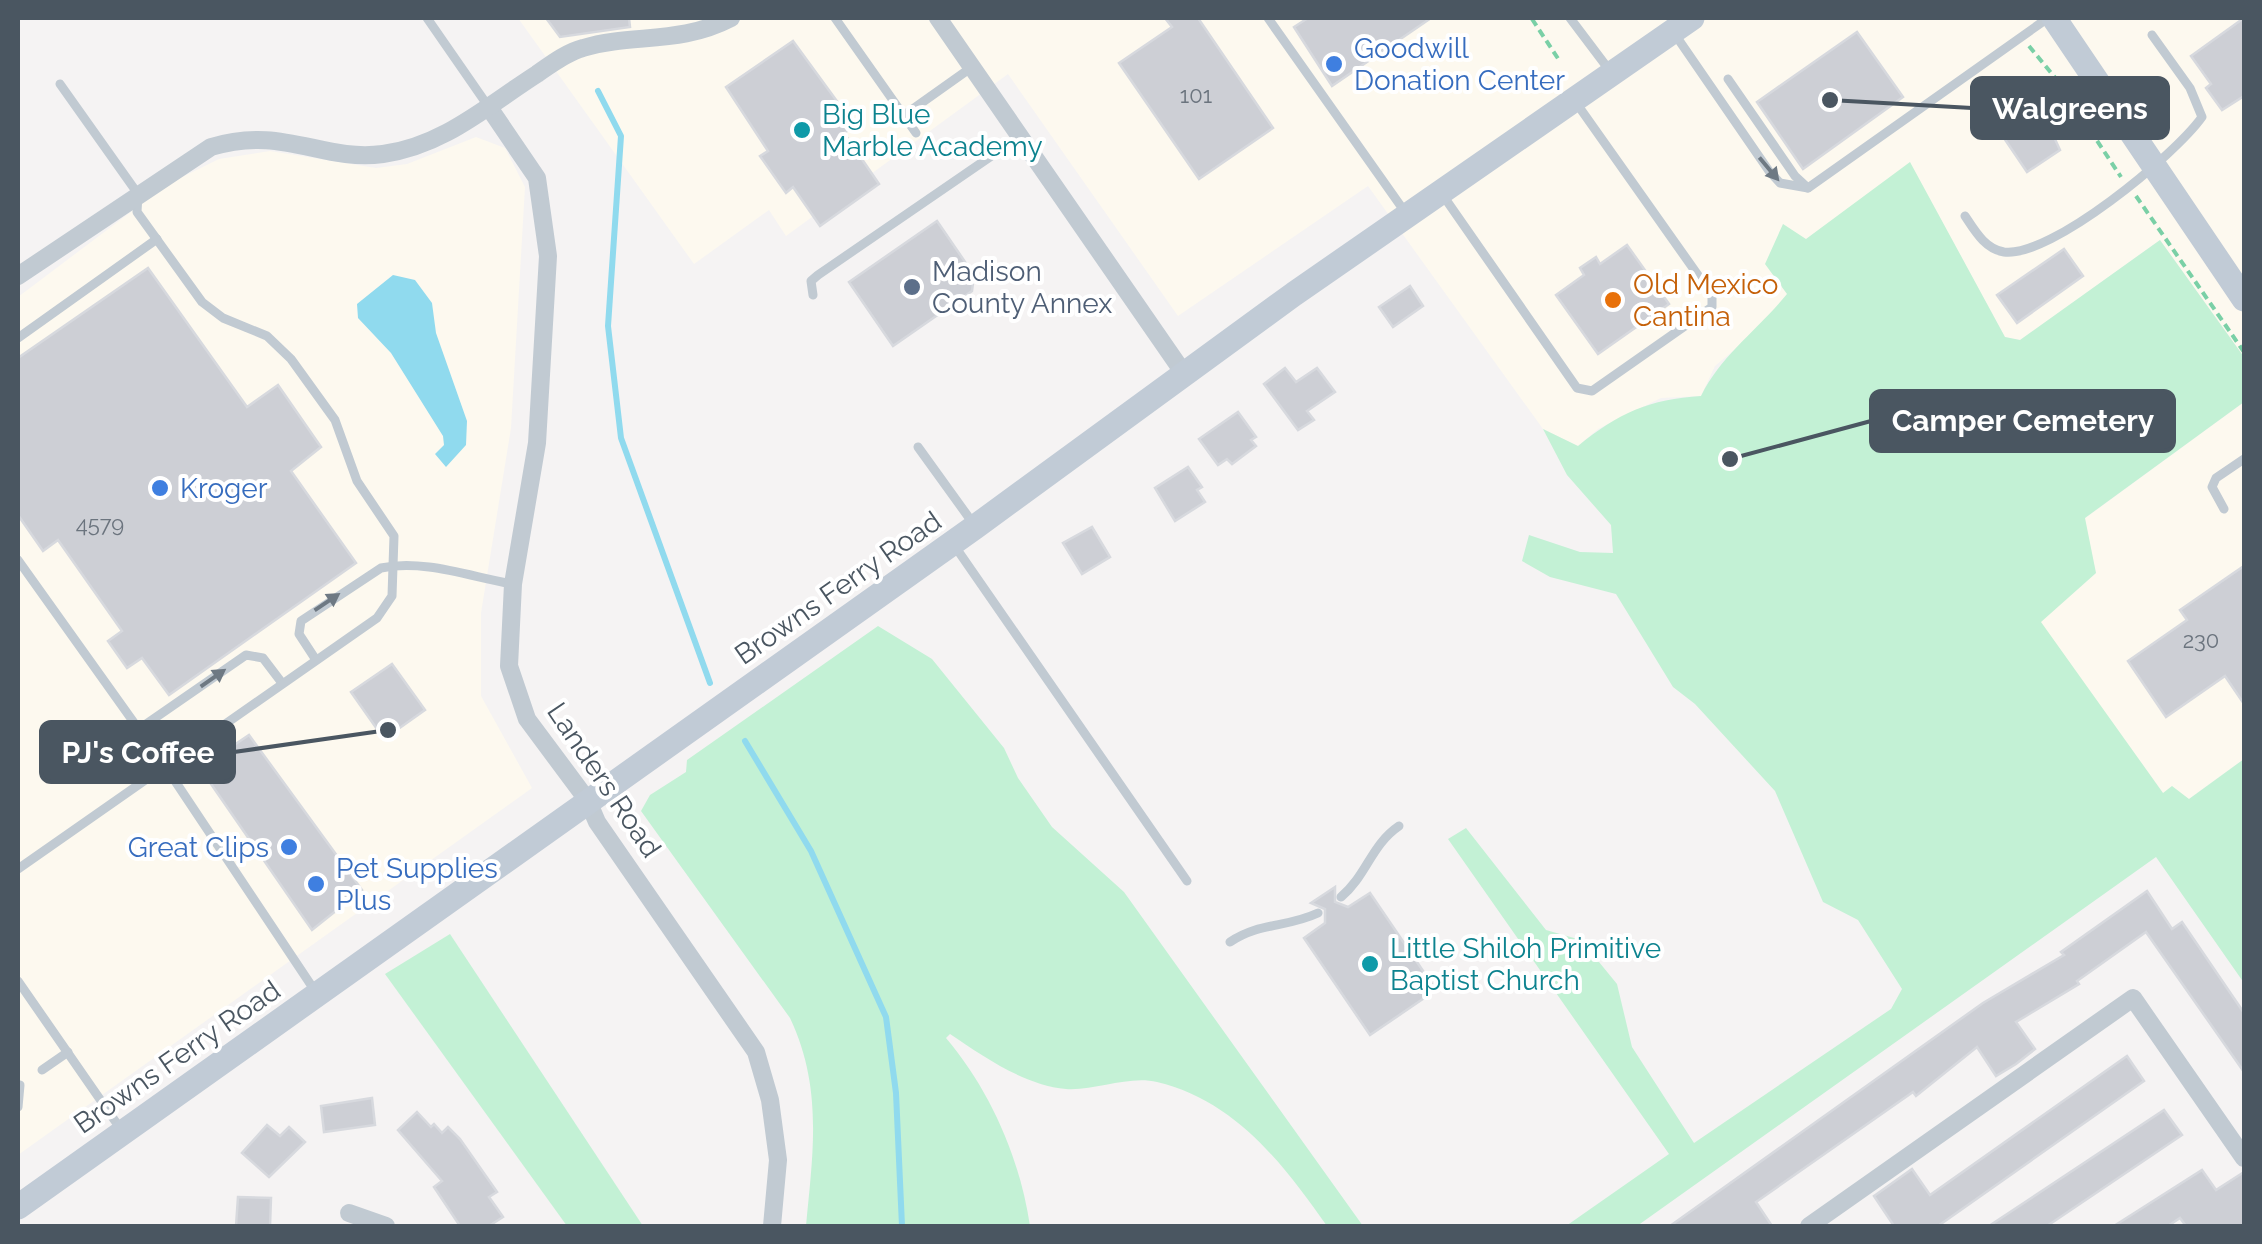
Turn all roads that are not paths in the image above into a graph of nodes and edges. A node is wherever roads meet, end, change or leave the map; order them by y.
1 (427, 18) edge
2 (731, 18) edge
3 (836, 18) edge
4 (938, 18) edge
5 (1268, 18) edge
6 (1570, 18) edge
7 (2051, 18) edge
8 (1682, 24) edge
9 (2152, 35) dead end
10 (972, 67) junction
11 (1611, 73) junction
12 (1728, 79) dead end
13 (60, 84) dead end
14 (1574, 99) junction
15 (488, 106) junction
16 (904, 116) junction
17 (916, 133) dead end
18 (1019, 137) junction
19 (2152, 170) junction
20 (1808, 188) junction
21 (1441, 192) junction
22 (138, 194) junction
23 (1408, 216) junction
24 (1966, 216) dead end
25 (158, 239) junction
26 (18, 276) edge
27 (813, 295) dead end
28 (2244, 299) edge
29 (18, 338) edge
30 (1185, 375) junction
31 (918, 447) dead end
32 (2244, 459) edge
33 (2224, 509) dead end
34 (976, 527) junction
35 (952, 543) junction
36 (18, 560) edge
37 (396, 565) junction
38 (513, 584) junction
39 (316, 660) junction
40 (282, 683) junction
41 (139, 729) junction
42 (164, 766) junction
43 (588, 801) junction
44 (1399, 826) dead end
45 (18, 869) edge
46 (1187, 882) dead end
47 (1341, 897) dead end
48 (1318, 913) dead end
49 (1230, 942) dead end
50 (18, 981) edge
51 (317, 994) junction
52 (68, 1052) junction
53 (42, 1070) dead end
54 (20, 1085) edge
55 (18, 1107) edge
56 (122, 1132) junction
57 (2244, 1158) edge
58 (18, 1207) edge
59 (349, 1213) dead end
60 (386, 1226) edge
61 (772, 1226) edge
62 (1810, 1226) edge

1 - 15 lane
2 - 15 street
3 - 16 lane
4 - 10 street
5 - 23 lane
6 - 11 lane
7 - 19 main road
7 - 20 lane
8 - 11 main road, Browns Ferry Road
8 -> 20 lane
9 - 19 lane
10 - 16 lane
10 - 18 street
11 - 14 main road, Browns Ferry Road
12 - 20 lane
13 - 22 lane
14 - 21 main road, Browns Ferry Road
14 - 21 lane
15 - 22 street
15 - 38 street, Landers Road
16 - 17 lane
18 - 27 lane
18 - 30 street
19 - 24 lane
19 - 28 main road
21 - 23 main road, Browns Ferry Road
22 - 25 lane
22 - 26 street
23 - 30 main road, Browns Ferry Road
25 - 29 lane
25 - 37 lane
30 - 34 main road, Browns Ferry Road
31 - 34 lane
32 - 33 lane
34 - 35 main road, Browns Ferry Road
35 - 43 main road, Browns Ferry Road
35 - 46 lane
36 - 41 lane
37 - 38 lane
37 - 39 lane
39 -> 37 lane
38 - 43 street, Landers Road
39 - 40 lane
41 -> 40 lane
40 - 42 lane
41 - 42 lane
42 - 45 lane
42 - 51 lane
43 - 51 main road, Browns Ferry Road
43 - 61 street, Landers Road
44 - 47 lane
48 - 49 lane
50 - 52 lane
51 - 56 main road, Browns Ferry Road
52 - 53 lane
52 - 56 lane
54 - 55 lane
56 - 58 main road, Browns Ferry Road
57 - 62 street
59 - 60 street

